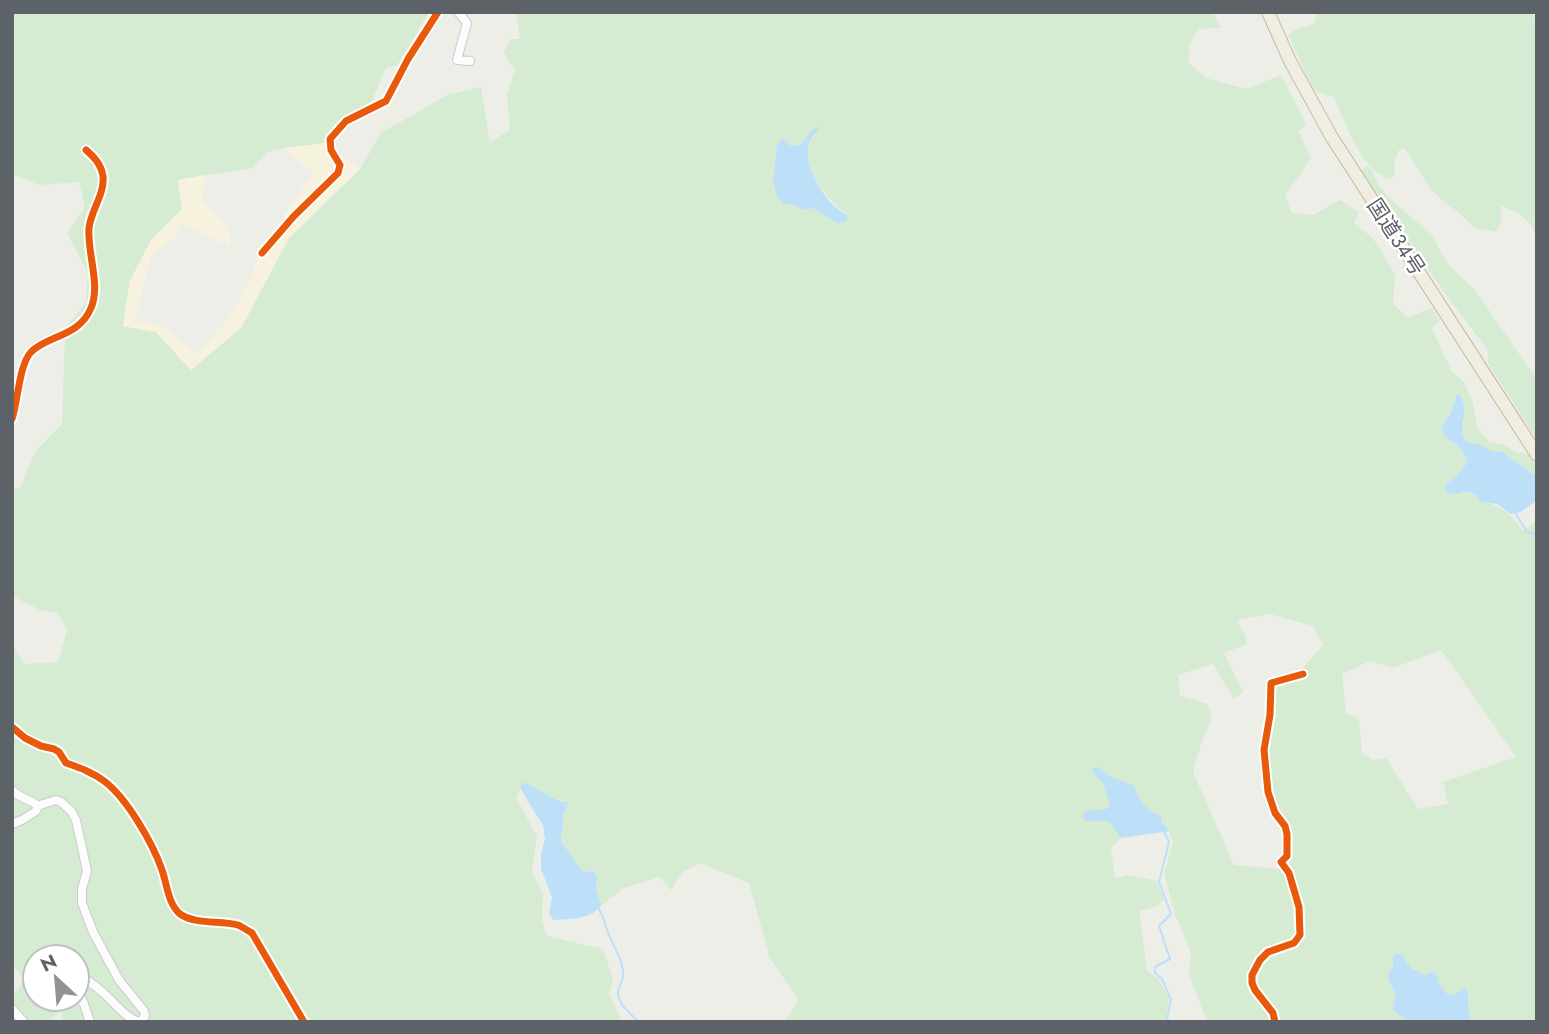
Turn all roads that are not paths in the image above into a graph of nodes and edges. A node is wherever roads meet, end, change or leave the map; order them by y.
1 (439, 12) edge
2 (458, 12) edge
3 (1268, 12) edge
4 (470, 61) dead end
5 (86, 150) dead end
6 (262, 253) dead end
7 (12, 419) edge
8 (1537, 455) edge
9 (1303, 674) dead end
10 (12, 727) edge
11 (12, 790) edge
12 (38, 806) junction
13 (12, 824) edge
14 (91, 984) edge
15 (12, 1009) edge
16 (24, 1022) edge
17 (140, 1022) edge
18 (304, 1022) edge
19 (1275, 1022) edge

1 - 6 street
2 - 4 street
3 - 8 highway, 国道34号
5 - 7 street
9 - 19 street
10 - 18 street
11 - 12 street
12 - 13 street
12 - 17 street
14 - 17 street
15 - 16 street

